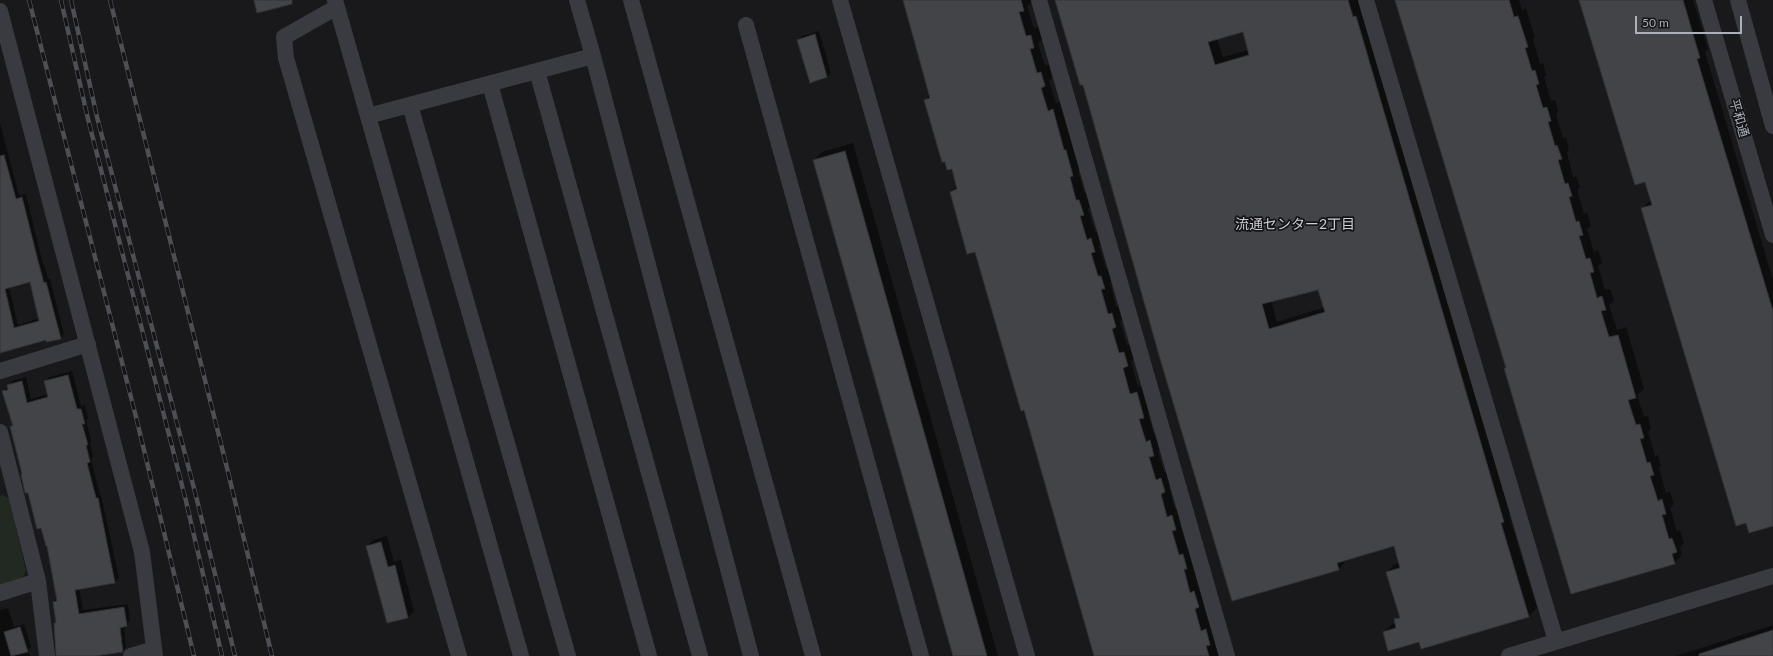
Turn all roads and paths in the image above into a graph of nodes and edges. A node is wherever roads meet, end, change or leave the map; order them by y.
1 (577, 0) edge
2 (631, 0) edge
3 (840, 0) edge
4 (1039, 0) edge
5 (1366, 0) edge
6 (1704, 0) edge
7 (1738, 0) edge
8 (336, 4) edge
9 (0, 11) edge
10 (746, 25) dead end
11 (593, 56) junction
12 (537, 71) junction
13 (490, 84) junction
14 (410, 105) junction
15 (368, 116) junction
16 (1773, 126) edge
17 (1773, 235) edge
18 (88, 344) junction
19 (0, 371) edge
20 (0, 432) edge
21 (6, 482) edge
22 (1773, 576) edge
23 (38, 581) junction
24 (0, 593) edge
25 (1556, 641) junction
26 (154, 652) edge
27 (47, 656) edge
28 (131, 656) edge
29 (459, 656) edge
30 (520, 656) edge
31 (568, 656) edge
32 (649, 656) edge
33 (700, 656) edge
34 (751, 656) edge
35 (813, 656) edge
36 (921, 656) edge
37 (1027, 656) edge
38 (1228, 656) edge
39 (1509, 656) edge

1 - 11 street
2 - 35 street
3 - 37 street
4 - 38 street
5 - 25 street
6 - 17 street, 平和通
7 - 16 street
8 - 15 street
8 - 29 street
9 - 18 street
10 - 36 street
11 - 12 street
11 - 34 street
12 - 13 street
12 - 33 street
13 - 14 street
13 - 32 street
14 - 15 street
14 - 31 street
15 - 30 street
18 - 19 street
18 - 26 street
20 - 21 street
21 - 23 street
22 - 25 street
23 - 24 street
23 - 27 street
25 - 39 street
26 - 28 street

